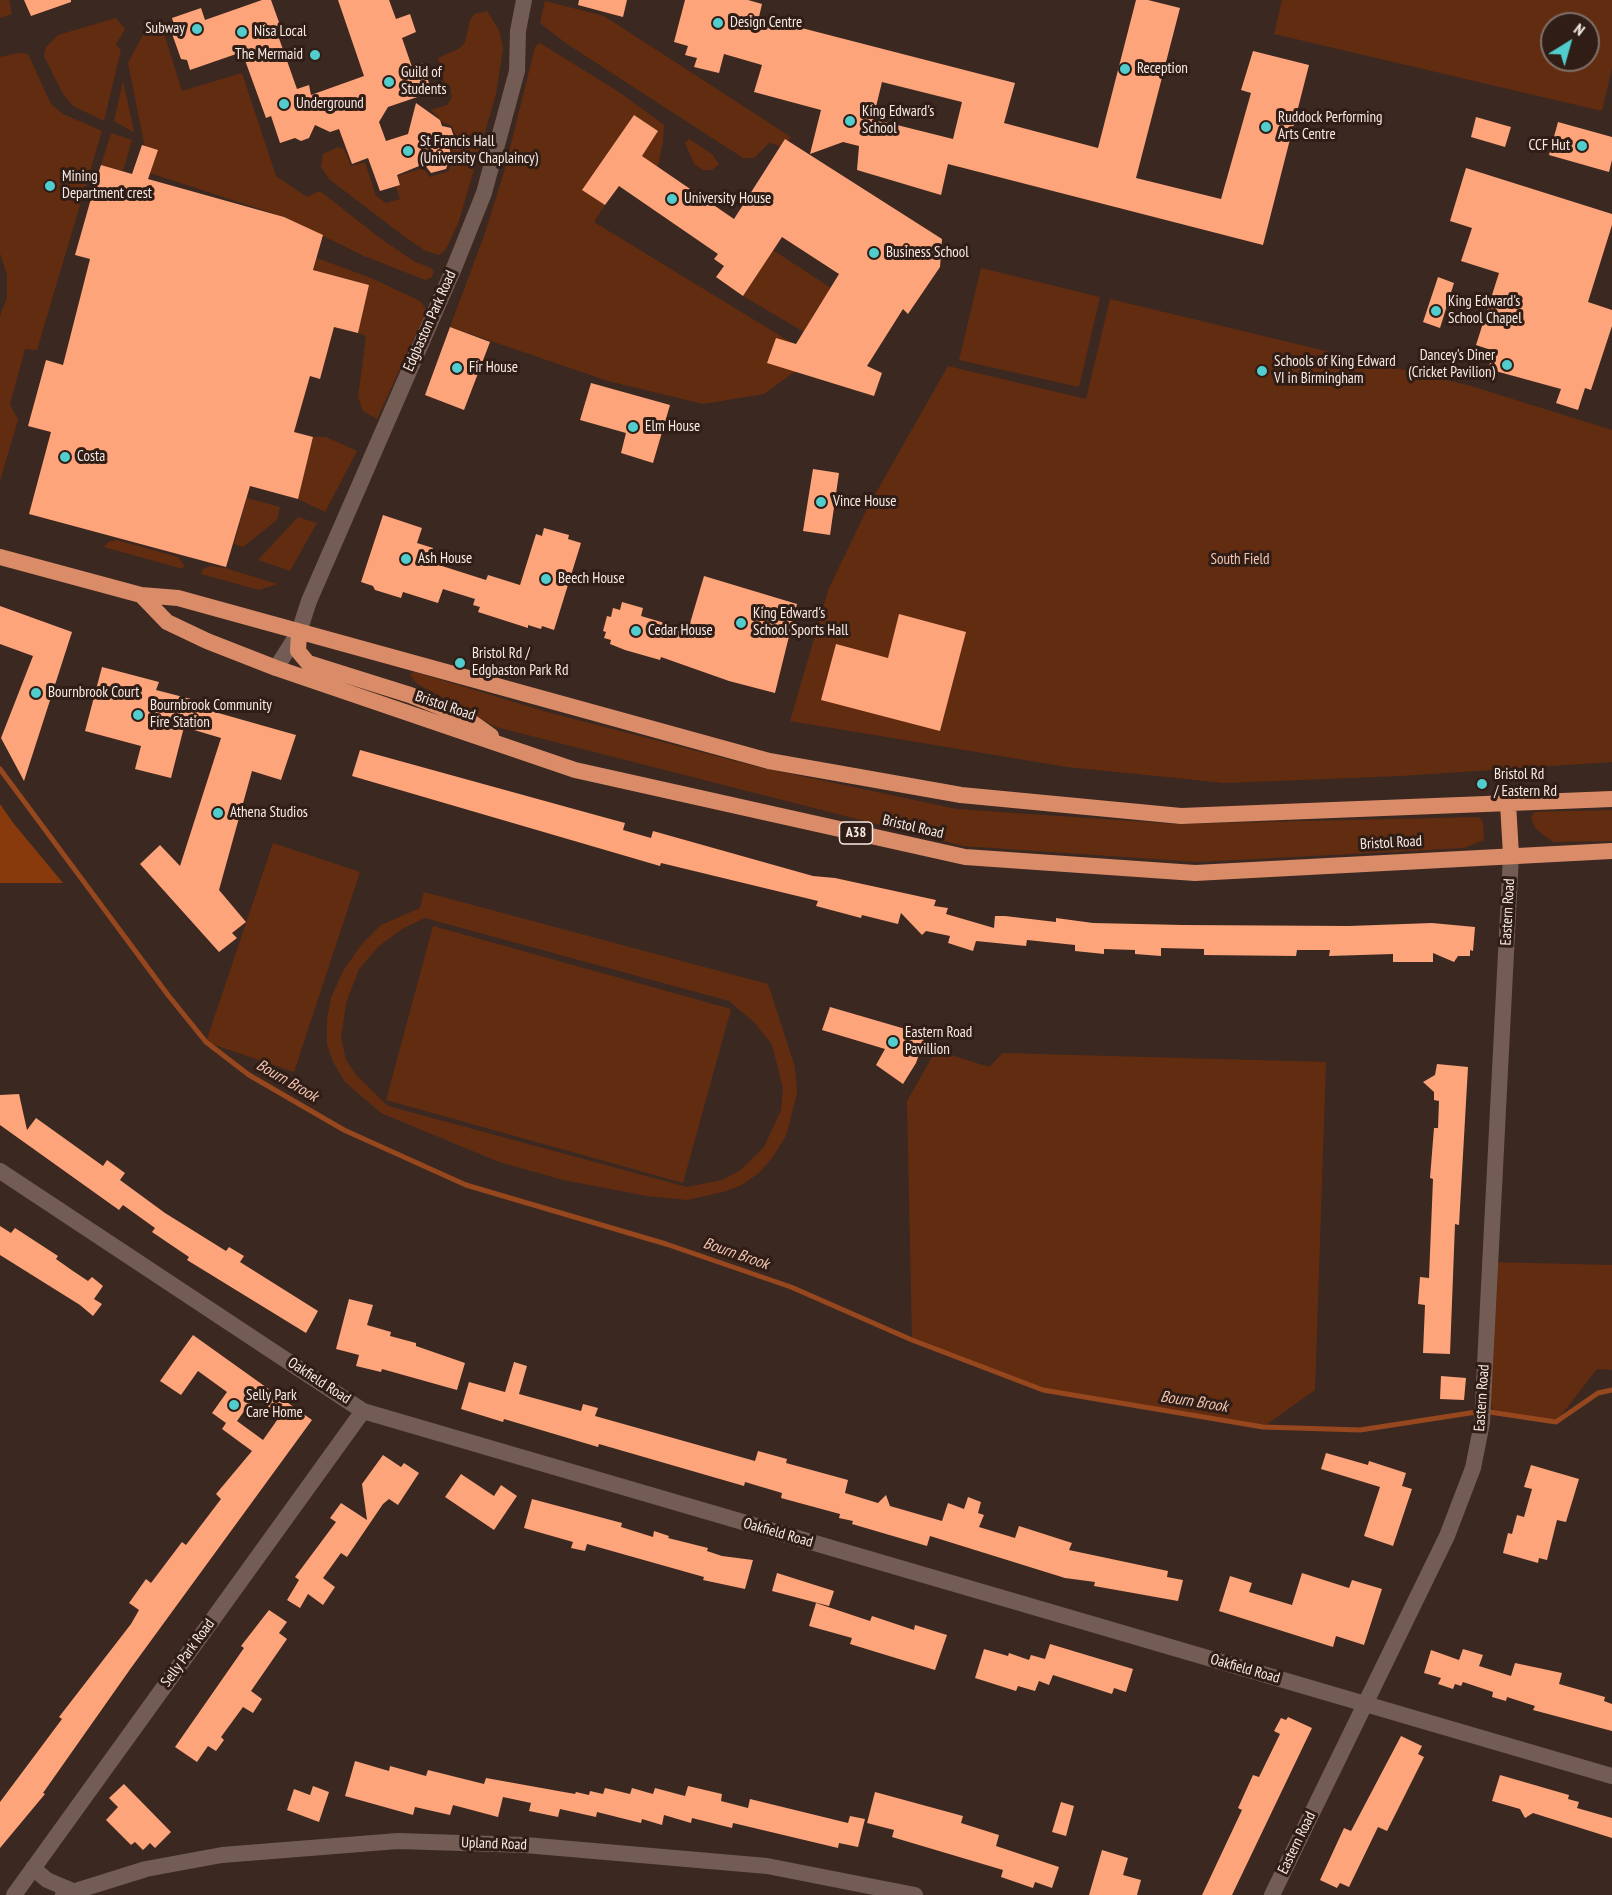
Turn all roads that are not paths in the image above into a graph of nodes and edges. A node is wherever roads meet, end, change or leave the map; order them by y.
1 (524, 0) edge
2 (0, 557) edge
3 (141, 595) junction
4 (299, 632) junction
5 (276, 669) junction
6 (508, 747) junction
7 (1610, 802) edge
8 (1509, 803) junction
9 (1612, 851) edge
10 (1511, 855) junction
11 (0, 1171) edge
12 (363, 1411) junction
13 (1366, 1704) junction
14 (1612, 1776) edge
15 (33, 1868) junction
16 (68, 1893) edge
17 (14, 1895) edge
18 (915, 1895) edge
19 (1272, 1895) edge

1 - 4 street, Edgbaston Park Road
2 - 3 highway
3 - 4 highway
3 - 5 highway, Bristol Road / A38
4 - 5 street, Edgbaston Park Road
4 - 6 highway
4 - 8 highway
5 - 6 highway, Bristol Road / A38
6 - 10 highway, Bristol Road / A38
7 - 8 highway
8 - 10 highway
9 - 10 highway, Bristol Road / A38
10 - 13 street, Eastern Road
11 - 12 street, Oakfield Road
12 - 13 street, Oakfield Road
12 - 15 street, Selly Park Road
13 - 14 street, Oakfield Road
13 - 19 street, Eastern Road
15 - 16 street, Upland Road
15 - 17 street, Selly Park Road
16 - 18 street, Upland Road

